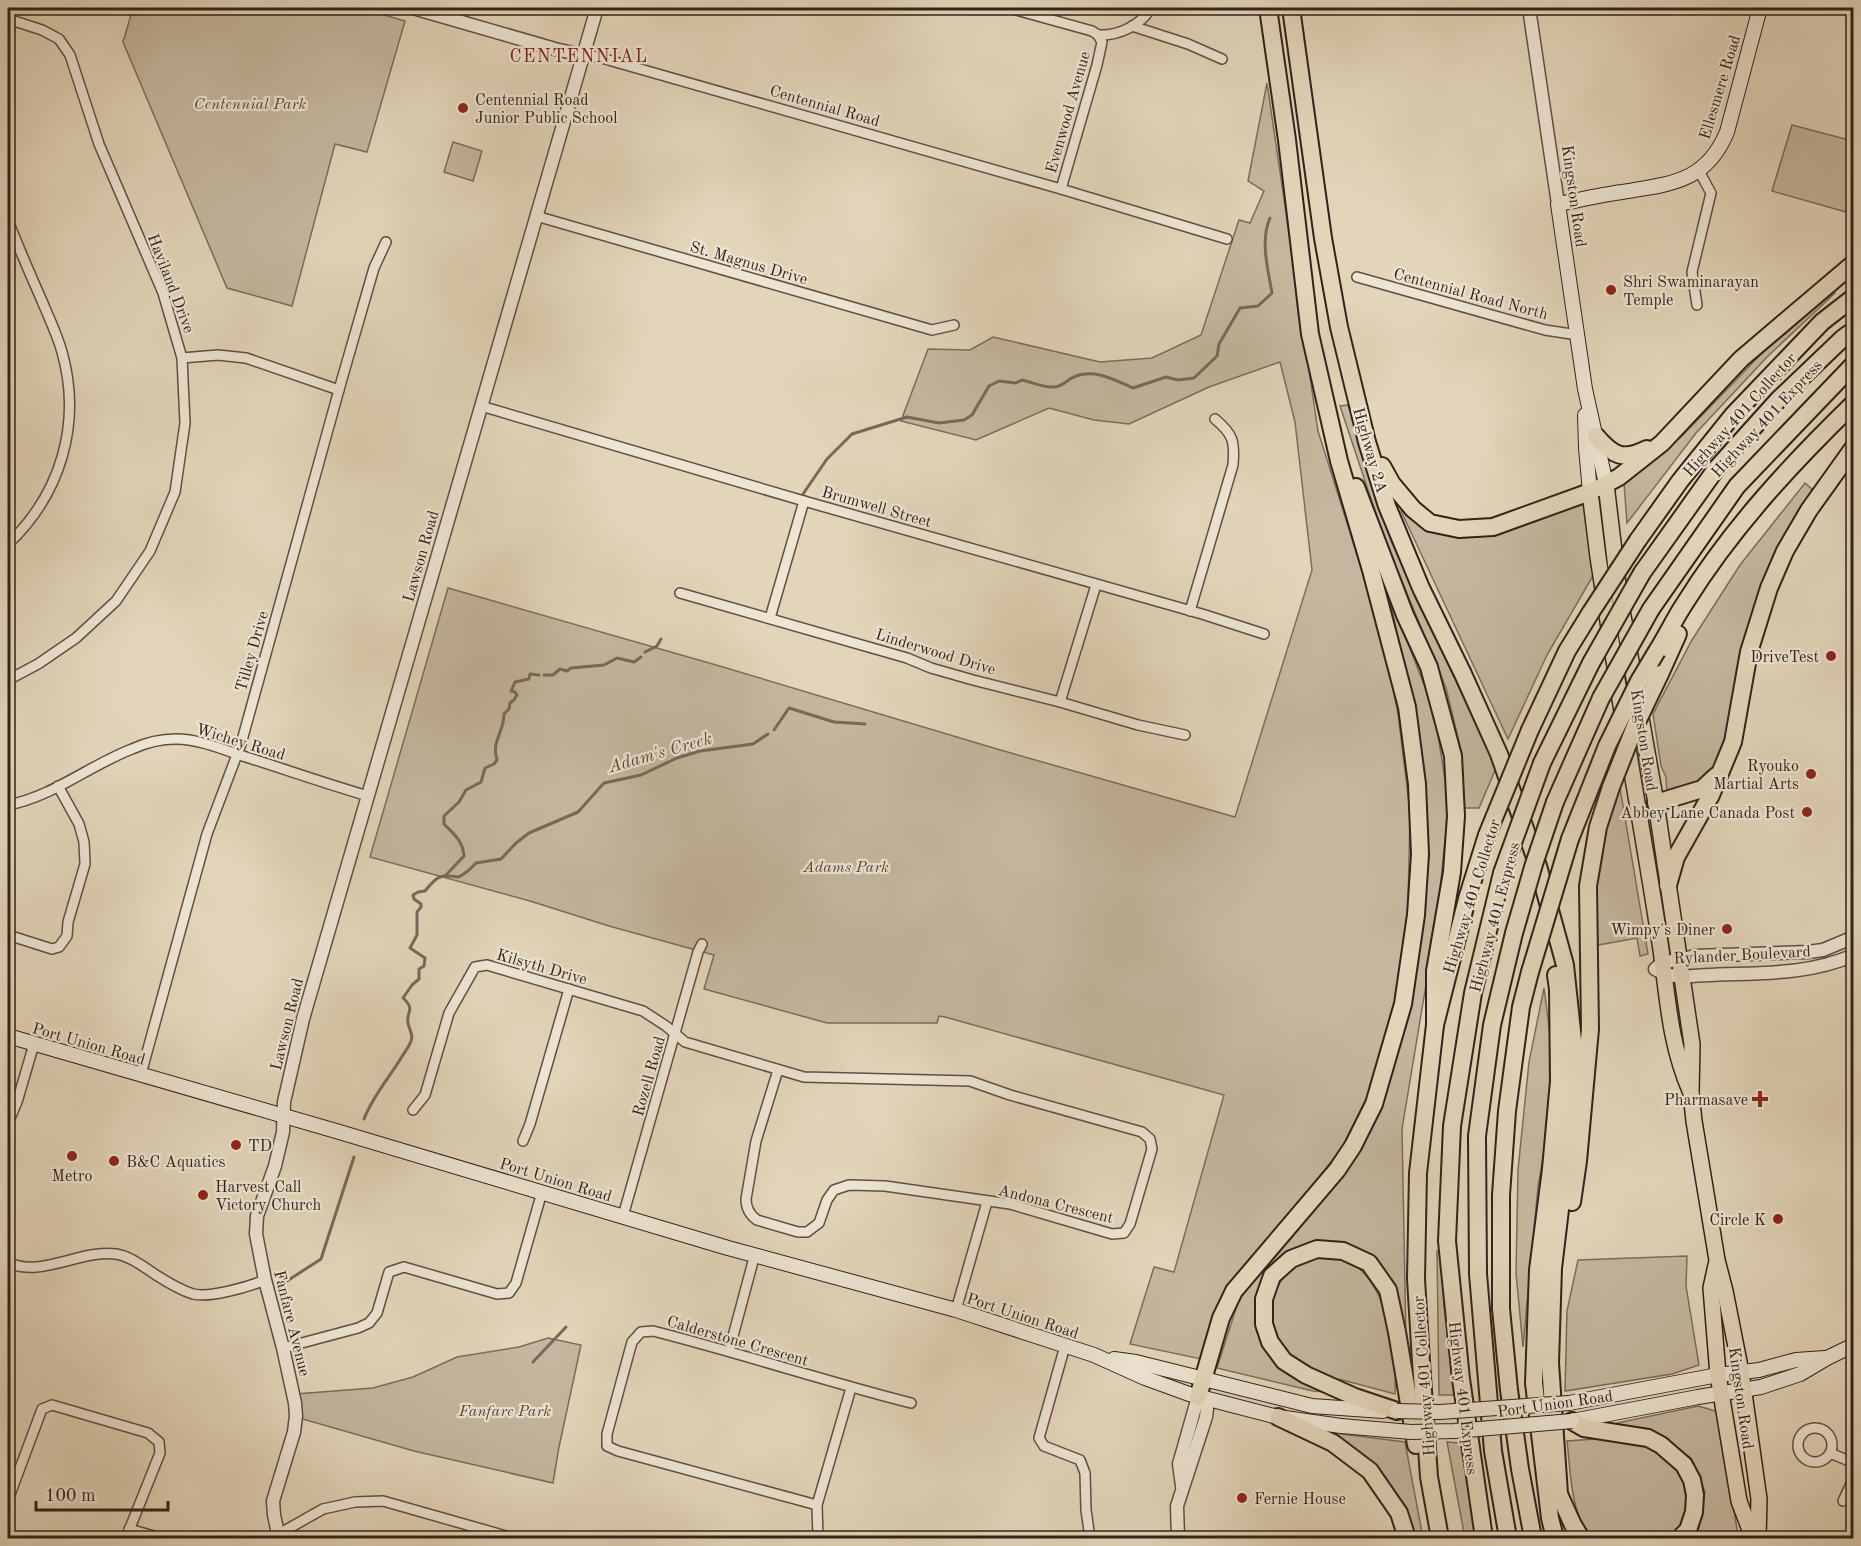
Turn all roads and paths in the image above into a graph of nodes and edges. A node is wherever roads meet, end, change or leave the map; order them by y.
1 (413, 8) edge
2 (597, 8) edge
3 (1010, 8) edge
4 (1151, 8) edge
5 (1268, 8) edge
6 (1291, 8) edge
7 (1529, 8) edge
8 (1760, 8) edge
9 (8, 20) edge
10 (1132, 26) junction
11 (1098, 35) junction
12 (582, 55) junction
13 (1222, 59) dead end
14 (1699, 171) junction
15 (1061, 189) junction
16 (1558, 204) junction
17 (536, 216) junction
18 (8, 221) edge
19 (1227, 238) dead end
20 (386, 242) dead end
21 (1854, 263) edge
22 (1357, 278) dead end
23 (1854, 297) edge
24 (1697, 305) dead end
25 (954, 325) dead end
26 (1854, 330) edge
27 (1311, 334) junction
28 (1578, 335) junction
29 (182, 358) junction
30 (1854, 364) edge
31 (1585, 389) junction
32 (339, 390) junction
33 (1854, 403) edge
34 (481, 406) junction
35 (1360, 412) junction
36 (1215, 419) dead end
37 (1596, 436) junction
38 (1662, 443) junction
39 (1854, 447) edge
40 (1606, 484) junction
41 (1590, 492) junction
42 (804, 501) junction
43 (1730, 538) junction
44 (8, 544) edge
45 (1096, 585) junction
46 (680, 593) dead end
47 (1190, 611) junction
48 (770, 618) junction
49 (1264, 634) dead end
50 (8, 680) edge
51 (1060, 702) junction
52 (1185, 735) dead end
53 (238, 754) junction
54 (1721, 771) junction
55 (58, 786) junction
56 (368, 796) junction
57 (1656, 803) junction
58 (8, 805) edge
59 (1637, 807) junction
60 (1538, 866) junction
61 (1668, 885) junction
62 (8, 935) edge
63 (1852, 941) edge
64 (702, 944) dead end
65 (1854, 955) edge
66 (1680, 958) junction
67 (1663, 969) junction
68 (1682, 977) junction
69 (569, 989) junction
70 (1435, 1025) junction
71 (675, 1035) junction
72 (8, 1036) edge
73 (34, 1044) junction
74 (778, 1070) junction
75 (141, 1074) junction
76 (1690, 1093) junction
77 (413, 1110) dead end
78 (284, 1116) junction
79 (8, 1123) edge
80 (523, 1141) dead end
81 (542, 1192) junction
82 (987, 1202) junction
83 (623, 1216) junction
84 (755, 1254) junction
85 (1717, 1260) junction
86 (8, 1262) edge
87 (265, 1280) junction
88 (956, 1310) junction
89 (1854, 1345) edge
90 (1065, 1346) junction
91 (283, 1348) junction
92 (729, 1351) junction
93 (1094, 1355) junction
94 (1827, 1358) junction
95 (1550, 1363) junction
96 (1741, 1372) junction
97 (1718, 1375) junction
98 (1202, 1379) junction
99 (850, 1388) junction
100 (1743, 1390) junction
101 (1721, 1393) junction
102 (1198, 1397) junction
103 (911, 1404) dead end
104 (1397, 1412) junction
105 (1278, 1417) junction
106 (1572, 1421) junction
107 (1830, 1453) dead end
108 (1854, 1464) edge
109 (1429, 1477) junction
110 (1854, 1477) edge
111 (8, 1500) edge
112 (1843, 1501) dead end
113 (817, 1505) junction
114 (127, 1534) edge
115 (275, 1537) edge
116 (161, 1539) edge
117 (513, 1539) edge
118 (818, 1539) edge
119 (1090, 1539) edge
120 (1178, 1539) edge
121 (1407, 1539) edge
122 (1440, 1539) edge
123 (1484, 1539) edge
124 (1508, 1539) edge
125 (1533, 1539) edge
126 (1555, 1539) edge
127 (1581, 1539) edge
128 (1680, 1539) edge
129 (1756, 1539) edge

1 - 12 street, Centennial Road
2 - 12 street, Lawson Road
3 - 11 street
4 - 10 street, Evenwood Avenue
5 - 27 highway
6 - 35 highway, Highway 2A
7 - 16 street, Kingston Road
8 - 14 main road, Ellesmere Road
9 - 29 street, Haviland Drive
10 - 11 street, Evenwood Avenue
10 - 13 street
11 - 15 street, Evenwood Avenue
12 - 15 street, Centennial Road
12 - 17 street, Lawson Road
14 - 16 main road, Ellesmere Road
14 - 24 street
15 - 19 street, Centennial Road
16 - 28 main road, Kingston Road
17 - 25 street, St. Magnus Drive
17 - 34 street, Lawson Road
18 - 44 street
20 - 32 street, Tilley Drive
21 - 38 highway
22 - 28 street, Centennial Road North
23 - 70 highway, Highway 401 Collector, bridge
26 - 123 highway, Highway 401 Express, bridge
27 - 70 highway
27 - 98 highway
28 - 31 main road, Kingston Road
29 - 32 street
29 - 50 street, Haviland Drive
30 - 124 highway, Highway 401 Express, bridge
31 - 37 main road, Kingston Road
31 - 41 main road, Kingston Road
32 - 53 street, Tilley Drive
33 - 43 highway
34 - 42 street, Brumwell Street
34 - 56 street, Lawson Road
35 - 41 highway
35 - 60 highway, Highway 2A
36 - 47 street
37 - 38 highway
37 - 40 main road, Kingston Road
38 - 40 highway
39 - 54 highway
40 - 41 main road
40 - 57 main road, Kingston Road
41 - 59 main road, Kingston Road
42 - 45 street, Brumwell Street
42 - 48 street
43 - 95 highway, bridge
43 - 125 highway, bridge
45 - 47 street, Brumwell Street
45 - 51 street
46 - 48 street, Linderwood Drive
47 - 49 street, Brumwell Street
48 - 51 street, Linderwood Drive
51 - 52 street, Linderwood Drive
53 - 55 street, Wichey Road
53 - 56 street, Wichey Road
53 - 75 street, Tilley Drive
54 - 57 highway
54 - 61 highway
55 - 58 street, Wichey Road
55 - 62 street
56 - 78 street, Lawson Road
57 - 59 main road
57 - 61 main road, Kingston Road
59 - 67 main road, Kingston Road
60 - 95 highway
60 - 126 highway
61 - 66 main road, Kingston Road
63 - 66 street, Rylander Boulevard
64 - 71 street, Rozell Road
65 - 68 street, Rylander Boulevard
66 - 67 street, Rylander Boulevard
66 - 68 main road, Kingston Road
67 - 68 street, Rylander Boulevard
67 - 76 main road, Kingston Road
68 - 76 main road, Kingston Road
69 - 71 street, Kilsyth Drive
69 - 77 street, Kilsyth Drive
69 - 80 street
70 - 109 highway, Highway 401 Collector
71 - 74 street, Andona Crescent
71 - 83 street, Rozell Road
72 - 73 main road, Port Union Road
73 - 75 main road, Port Union Road
73 - 79 street
74 - 82 street, Andona Crescent
74 - 82 street, Andona Crescent
75 - 78 main road, Port Union Road
76 - 85 main road, Kingston Road
78 - 81 main road, Port Union Road
78 - 87 street, Fanfare Avenue
81 - 83 main road, Port Union Road
81 - 91 street
82 - 88 street
83 - 84 main road, Port Union Road
84 - 88 main road, Port Union Road
84 - 92 street
85 - 96 main road, Kingston Road
85 - 97 main road, Kingston Road
86 - 87 street
87 - 91 street, Fanfare Avenue
88 - 90 main road, Port Union Road
89 - 94 main road, Port Union Road
90 - 93 main road, Port Union Road
90 - 119 street
91 - 115 street, Fanfare Avenue
92 - 99 street, Calderstone Crescent
92 - 113 street, Calderstone Crescent
93 - 98 main road, Port Union Road
93 - 102 main road, Port Union Road
94 - 96 main road, Port Union Road
94 - 100 main road, Port Union Road
95 - 127 highway
96 - 97 main road, Port Union Road
96 - 100 main road, Kingston Road
97 - 101 main road, Kingston Road
97 - 104 main road, Port Union Road, bridge
98 - 102 highway
98 - 104 main road, Port Union Road
99 - 103 street, Calderstone Crescent
99 - 113 street
100 - 101 main road, Port Union Road
100 - 129 main road, Kingston Road
101 - 106 main road, Port Union Road
101 - 129 main road, Kingston Road
102 - 105 main road, Port Union Road
102 - 120 street
104 - 109 highway
105 - 106 main road, Port Union Road, bridge
105 - 121 highway
106 - 128 highway
107 - 108 street
109 - 122 highway, Highway 401 Collector
110 - 112 street
111 - 114 street
113 - 118 street
114 - 116 street
115 - 117 street

